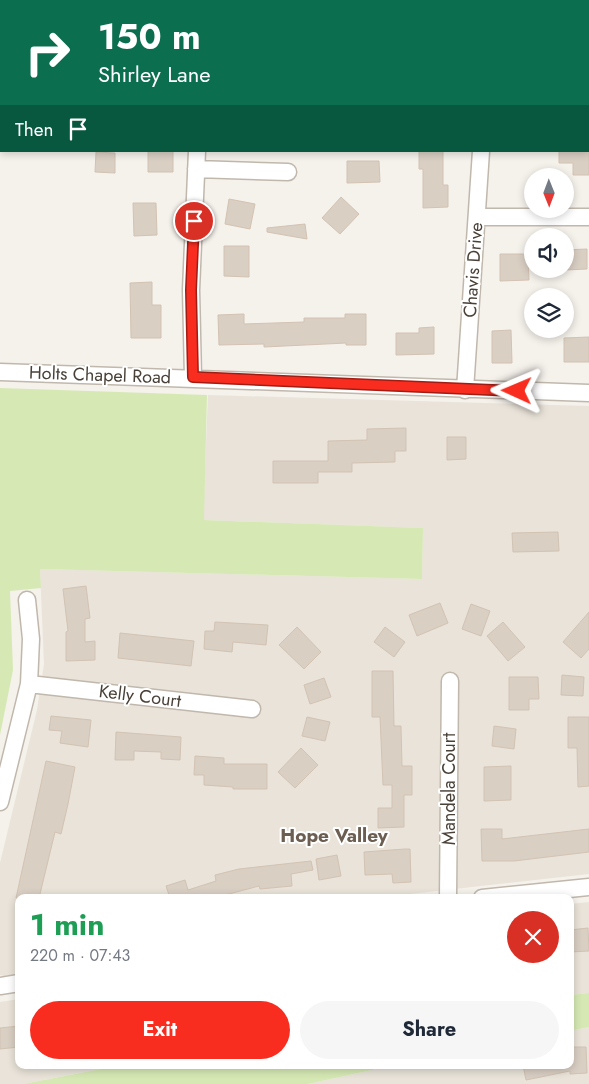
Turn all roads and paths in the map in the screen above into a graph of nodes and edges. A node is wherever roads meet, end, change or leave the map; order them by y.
1 (197, 152) edge
2 (480, 152) edge
3 (196, 169) junction
4 (288, 172) dead end
5 (477, 217) junction
6 (589, 218) edge
7 (0, 372) edge
8 (193, 377) junction
9 (465, 390) junction
10 (589, 393) edge
11 (27, 600) dead end
12 (450, 681) dead end
13 (29, 684) junction
14 (252, 709) dead end
15 (0, 802) edge
16 (589, 887) edge
17 (448, 894) edge
18 (521, 894) edge
19 (15, 984) edge
20 (0, 986) edge

1 - 3 street
2 - 5 street, Chavis Drive
3 - 4 street
3 - 8 street
5 - 6 street
5 - 9 street, Chavis Drive
7 - 8 street, Holts Chapel Road
8 - 9 street, Holts Chapel Road
9 - 10 street, Holts Chapel Road
11 - 13 street
12 - 17 street, Mandela Court
13 - 14 street, Kelly Court
13 - 15 street
16 - 18 street
19 - 20 street

